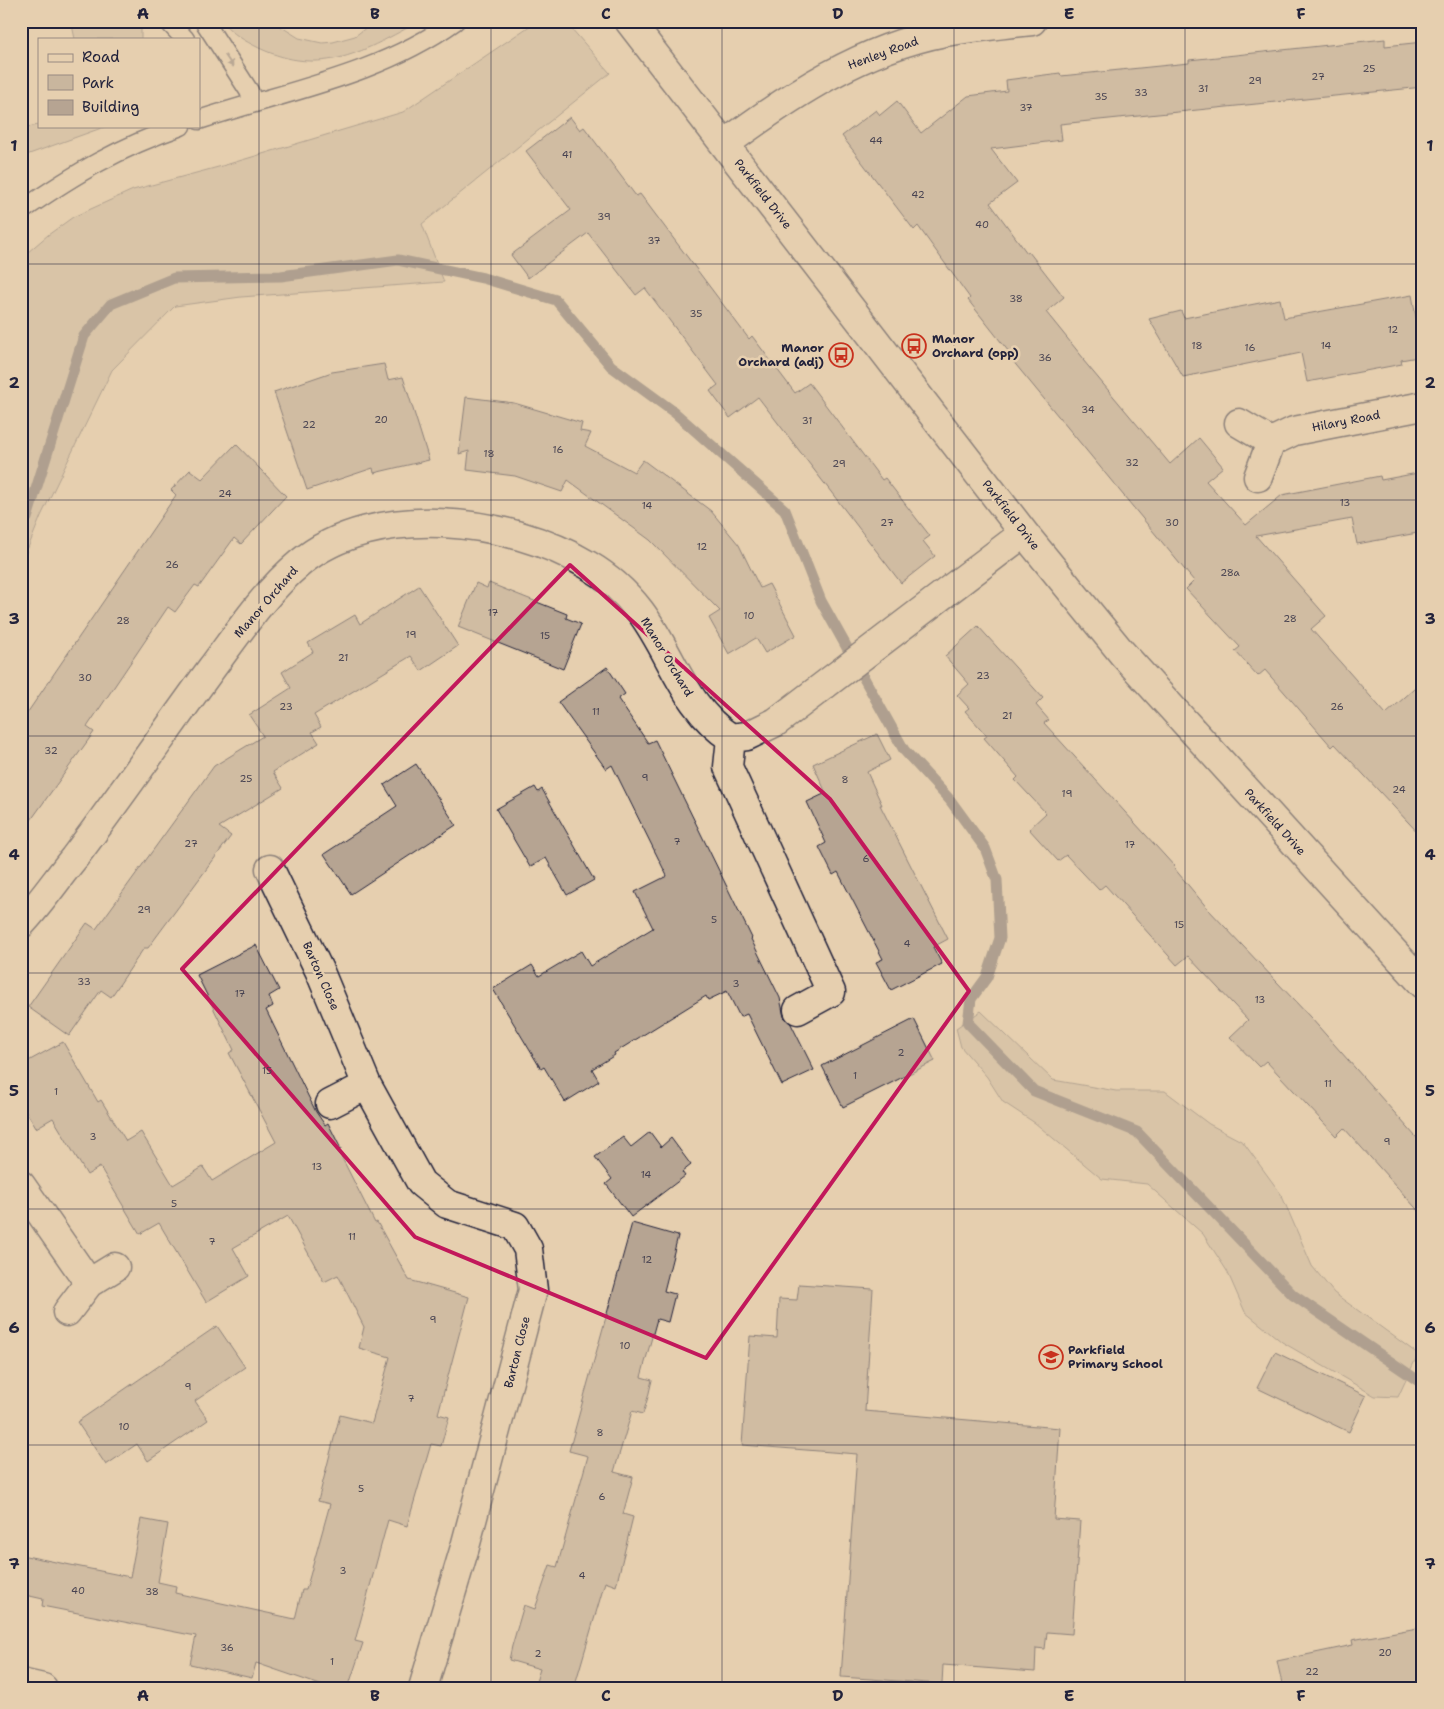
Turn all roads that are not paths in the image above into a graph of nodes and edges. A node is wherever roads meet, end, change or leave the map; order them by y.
1 (168, 21) edge
2 (204, 21) edge
3 (455, 21) edge
4 (629, 21) edge
5 (1032, 21) edge
6 (184, 38) edge
7 (207, 41) edge
8 (253, 102) junction
9 (200, 120) edge
10 (176, 128) edge
11 (725, 144) junction
12 (21, 211) edge
13 (1423, 406) edge
14 (1240, 423) dead end
15 (1271, 442) junction
16 (1258, 477) dead end
17 (1024, 533) junction
18 (731, 738) junction
19 (270, 869) dead end
20 (21, 924) edge
21 (1423, 984) edge
22 (798, 1010) dead end
23 (367, 1085) junction
24 (330, 1104) dead end
25 (21, 1185) edge
26 (115, 1267) dead end
27 (89, 1284) junction
28 (67, 1312) dead end
29 (21, 1683) edge
30 (43, 1688) edge
31 (423, 1688) edge

1 - 6 lane
2 - 7 lane
3 - 8 lane
4 - 11 street, Parkfield Drive
5 - 11 street, Henley Road
7 -> 8 lane
8 - 9 lane
10 - 12 lane
11 - 17 street, Parkfield Drive
13 - 15 street, Hilary Road
14 - 15 street
15 - 16 street
17 - 18 street
17 - 21 street, Parkfield Drive
18 - 20 street, Manor Orchard
18 - 22 street
19 - 23 street, Barton Close
23 - 24 street
23 - 31 street, Barton Close
25 - 27 street
26 - 27 street
27 - 28 street
29 - 30 street

